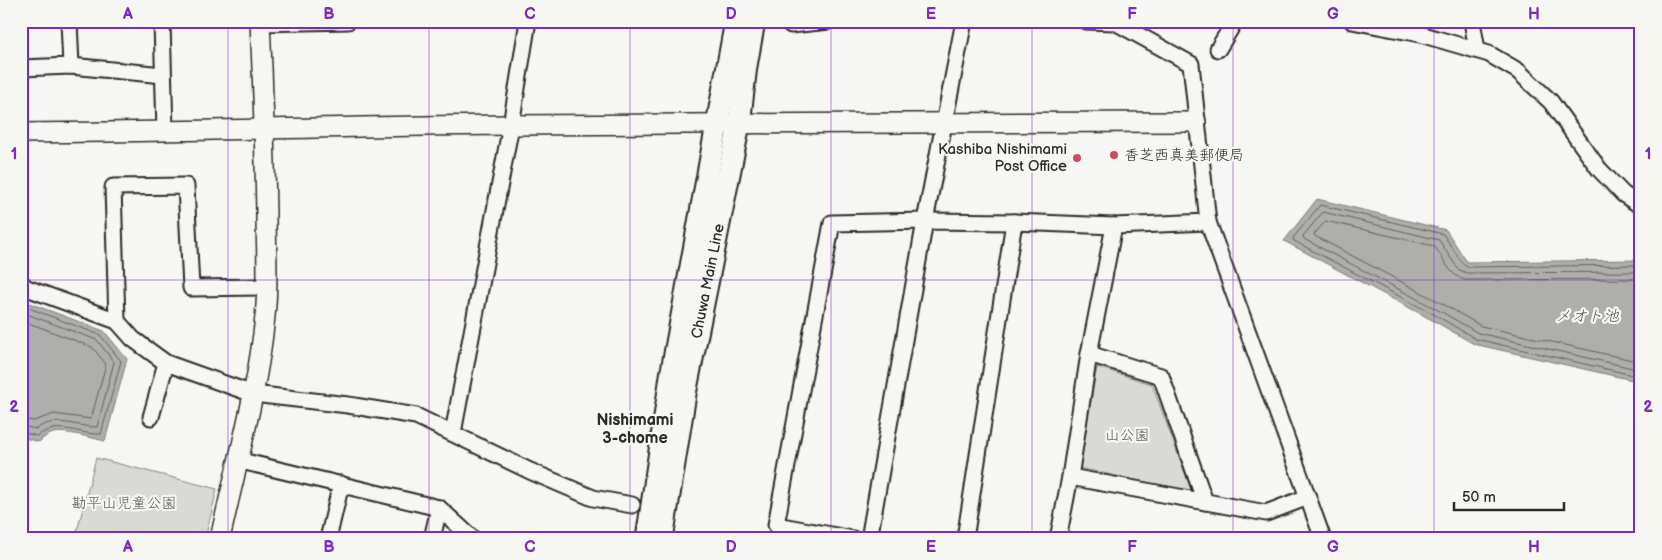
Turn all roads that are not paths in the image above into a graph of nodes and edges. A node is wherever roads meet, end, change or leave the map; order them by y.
1 (69, 21) edge
2 (162, 21) edge
3 (348, 21) edge
4 (528, 21) edge
5 (736, 21) edge
6 (754, 21) edge
7 (829, 21) edge
8 (964, 21) edge
9 (1086, 21) edge
10 (1235, 21) edge
11 (1352, 21) edge
12 (1472, 21) edge
13 (260, 22) edge
14 (791, 25) dead end
15 (1218, 49) dead end
16 (1477, 50) junction
17 (71, 66) junction
18 (21, 68) edge
19 (163, 75) junction
20 (1196, 122) junction
21 (717, 123) junction
22 (738, 124) junction
23 (944, 124) junction
24 (511, 125) junction
25 (264, 128) junction
26 (165, 132) junction
27 (21, 133) edge
28 (1641, 206) edge
29 (925, 221) junction
30 (1014, 222) junction
31 (1208, 222) junction
32 (1114, 226) junction
33 (21, 283) edge
34 (267, 287) junction
35 (117, 321) junction
36 (1089, 354) junction
37 (166, 364) junction
38 (253, 394) junction
39 (151, 417) dead end
40 (453, 433) junction
41 (238, 460) junction
42 (1070, 476) junction
43 (341, 484) junction
44 (1308, 497) junction
45 (1205, 502) junction
46 (632, 505) dead end
47 (439, 508) junction
48 (220, 539) edge
49 (328, 539) edge
50 (432, 539) edge
51 (472, 539) edge
52 (647, 539) edge
53 (662, 539) edge
54 (853, 539) edge
55 (869, 539) edge
56 (965, 539) edge
57 (1058, 539) edge
58 (1323, 539) edge

1 - 17 street
2 - 19 street
3 - 13 street
4 - 24 street
5 - 21 main road, Chuwa Main Line
6 - 22 main road, Chuwa Main Line
7 - 14 street
8 - 23 street
9 - 20 street
10 - 15 street
11 - 16 street
12 - 16 street
13 - 25 street
16 - 28 street
17 - 18 street
17 - 19 street
19 - 26 street
20 - 23 street
20 - 31 street
21 - 22 street
21 - 24 street
21 - 52 main road, Chuwa Main Line
22 - 23 street
22 - 53 main road, Chuwa Main Line
23 - 29 street
24 - 25 street
24 - 40 street
25 - 26 street
25 - 34 street
26 - 27 street
29 - 30 street
29 - 54 street
29 - 55 street
30 - 32 street
30 - 56 street
31 - 32 street
31 - 44 street
32 - 36 street
33 - 35 street
34 - 35 street
34 - 38 street
35 - 37 street
36 - 42 street
36 - 45 street
37 - 38 street
37 - 39 street
38 - 40 street
38 - 41 street
40 - 46 street
41 - 43 street
41 - 48 street
42 - 45 street
42 - 57 street
43 - 47 street
43 - 49 street
44 - 45 street
44 - 58 street
47 - 50 street
47 - 51 street

